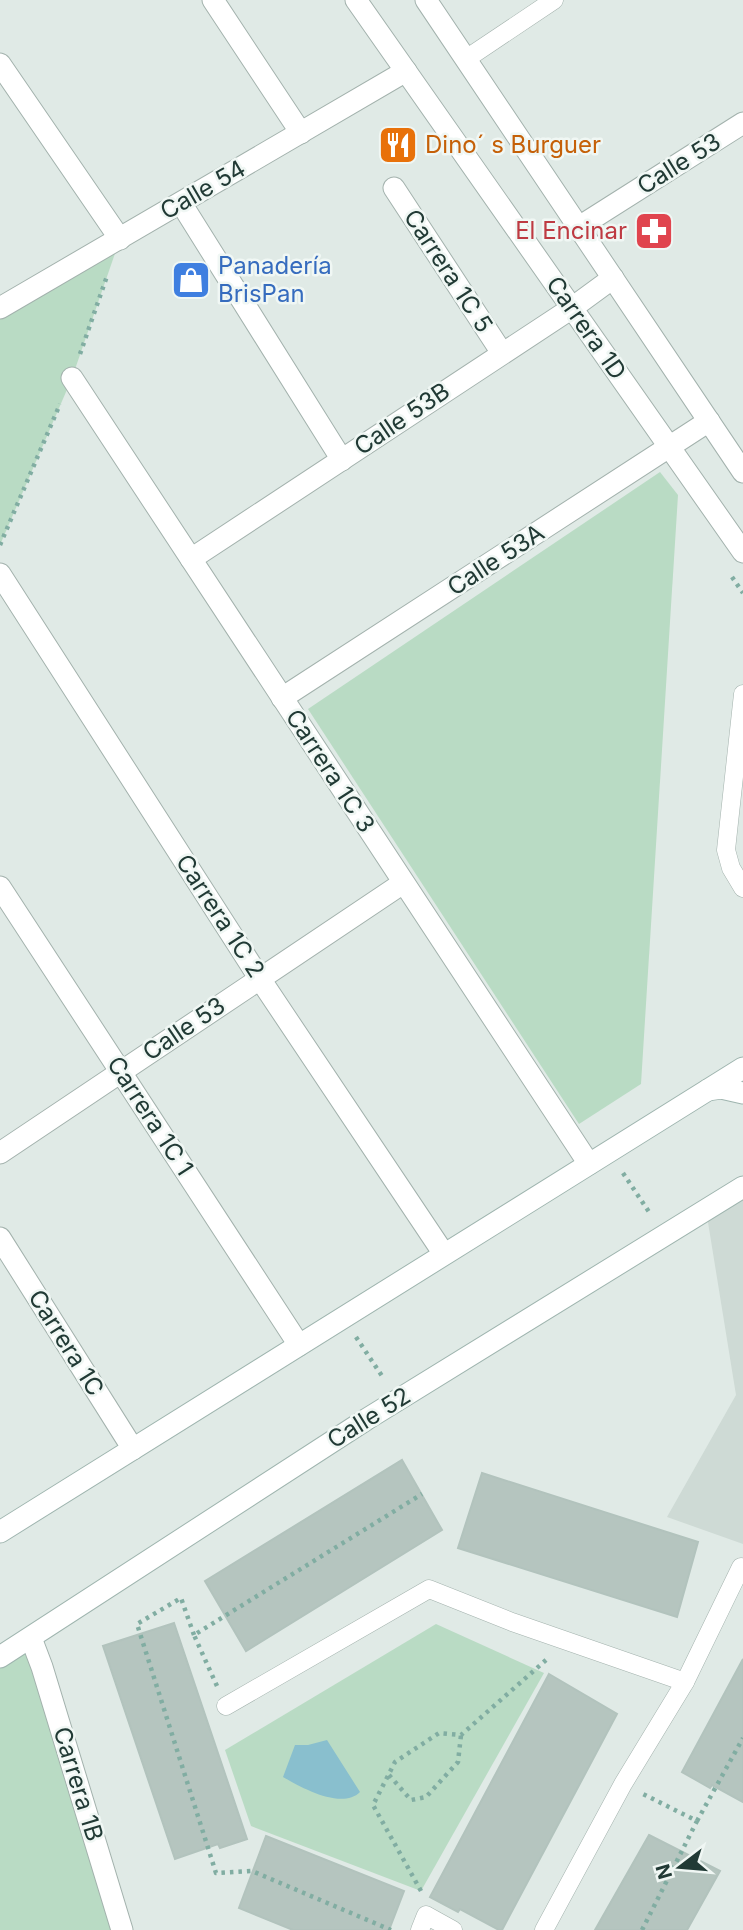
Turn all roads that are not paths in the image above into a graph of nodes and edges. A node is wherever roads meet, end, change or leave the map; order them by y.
1 (214, 0) edge
2 (356, 0) edge
3 (426, 0) edge
4 (554, 0) edge
5 (466, 59) junction
6 (0, 64) edge
7 (406, 71) junction
8 (743, 123) edge
9 (301, 133) junction
10 (394, 188) dead end
11 (181, 203) junction
12 (579, 227) junction
13 (120, 239) junction
14 (613, 278) junction
15 (0, 308) edge
16 (572, 308) junction
17 (502, 353) junction
18 (72, 378) dead end
19 (709, 421) junction
20 (670, 447) junction
21 (342, 460) junction
22 (743, 472) edge
23 (743, 552) edge
24 (191, 559) junction
25 (0, 574) edge
26 (743, 694) edge
27 (282, 698) junction
28 (743, 838) edge
29 (726, 850) junction
30 (403, 883) junction
31 (0, 887) edge
32 (743, 888) edge
33 (260, 979) junction
34 (743, 1068) edge
35 (121, 1071) junction
36 (743, 1093) edge
37 (693, 1097) junction
38 (0, 1153) edge
39 (589, 1164) junction
40 (743, 1187) edge
41 (0, 1238) edge
42 (444, 1254) junction
43 (299, 1345) junction
44 (132, 1449) junction
45 (0, 1532) edge
46 (741, 1567) edge
47 (31, 1638) junction
48 (0, 1657) edge
49 (685, 1682) junction
50 (226, 1706) road end
51 (423, 1922) edge
52 (122, 1930) edge
53 (453, 1930) edge
54 (544, 1930) edge

1 - 9 street
2 - 7 street, Carrera 1D
3 - 5 street, Carrera 1D
4 - 5 lane
5 - 12 street, Carrera 1D
6 - 13 street
7 - 9 street, Calle 54
7 - 16 street, Carrera 1D
8 - 12 street, Calle 53
9 - 11 street, Calle 54
10 - 17 street, Carrera 1C 5
11 - 13 street, Calle 54
11 - 21 street
12 - 14 street, Carrera 1D
13 - 15 street, Calle 54
14 - 16 street, Calle 53B
14 - 19 street, Carrera 1D
16 - 17 street, Calle 53B
16 - 20 street, Carrera 1D
17 - 21 street, Calle 53B
18 - 24 street, Carrera 1C 3
19 - 20 street, Calle 53A
19 - 22 street, Carrera 1D
20 - 23 street, Carrera 1D
20 - 27 street, Calle 53A
21 - 24 street, Calle 53B
24 - 27 street, Carrera 1C 3
25 - 33 street, Carrera 1C 2
26 - 29 lane
27 - 30 street, Carrera 1C 3
28 - 29 lane
29 - 32 lane
30 - 33 street, Calle 53
30 - 39 street, Carrera 1C 3
31 - 35 street, Carrera 1C 1
33 - 35 street, Calle 53
33 - 42 street, Carrera 1C 2
34 - 37 street
35 - 38 street, Calle 53
35 - 43 street, Carrera 1C 1
36 - 37 street
37 - 39 street
39 - 42 street
40 - 47 street, Calle 52
41 - 44 street, Carrera 1C
42 - 43 street
43 - 44 street
44 - 45 street
46 - 49 lane
47 - 48 street, Calle 52
47 - 52 street, Carrera 1B
49 - 50 lane
49 - 54 lane
51 - 53 lane

